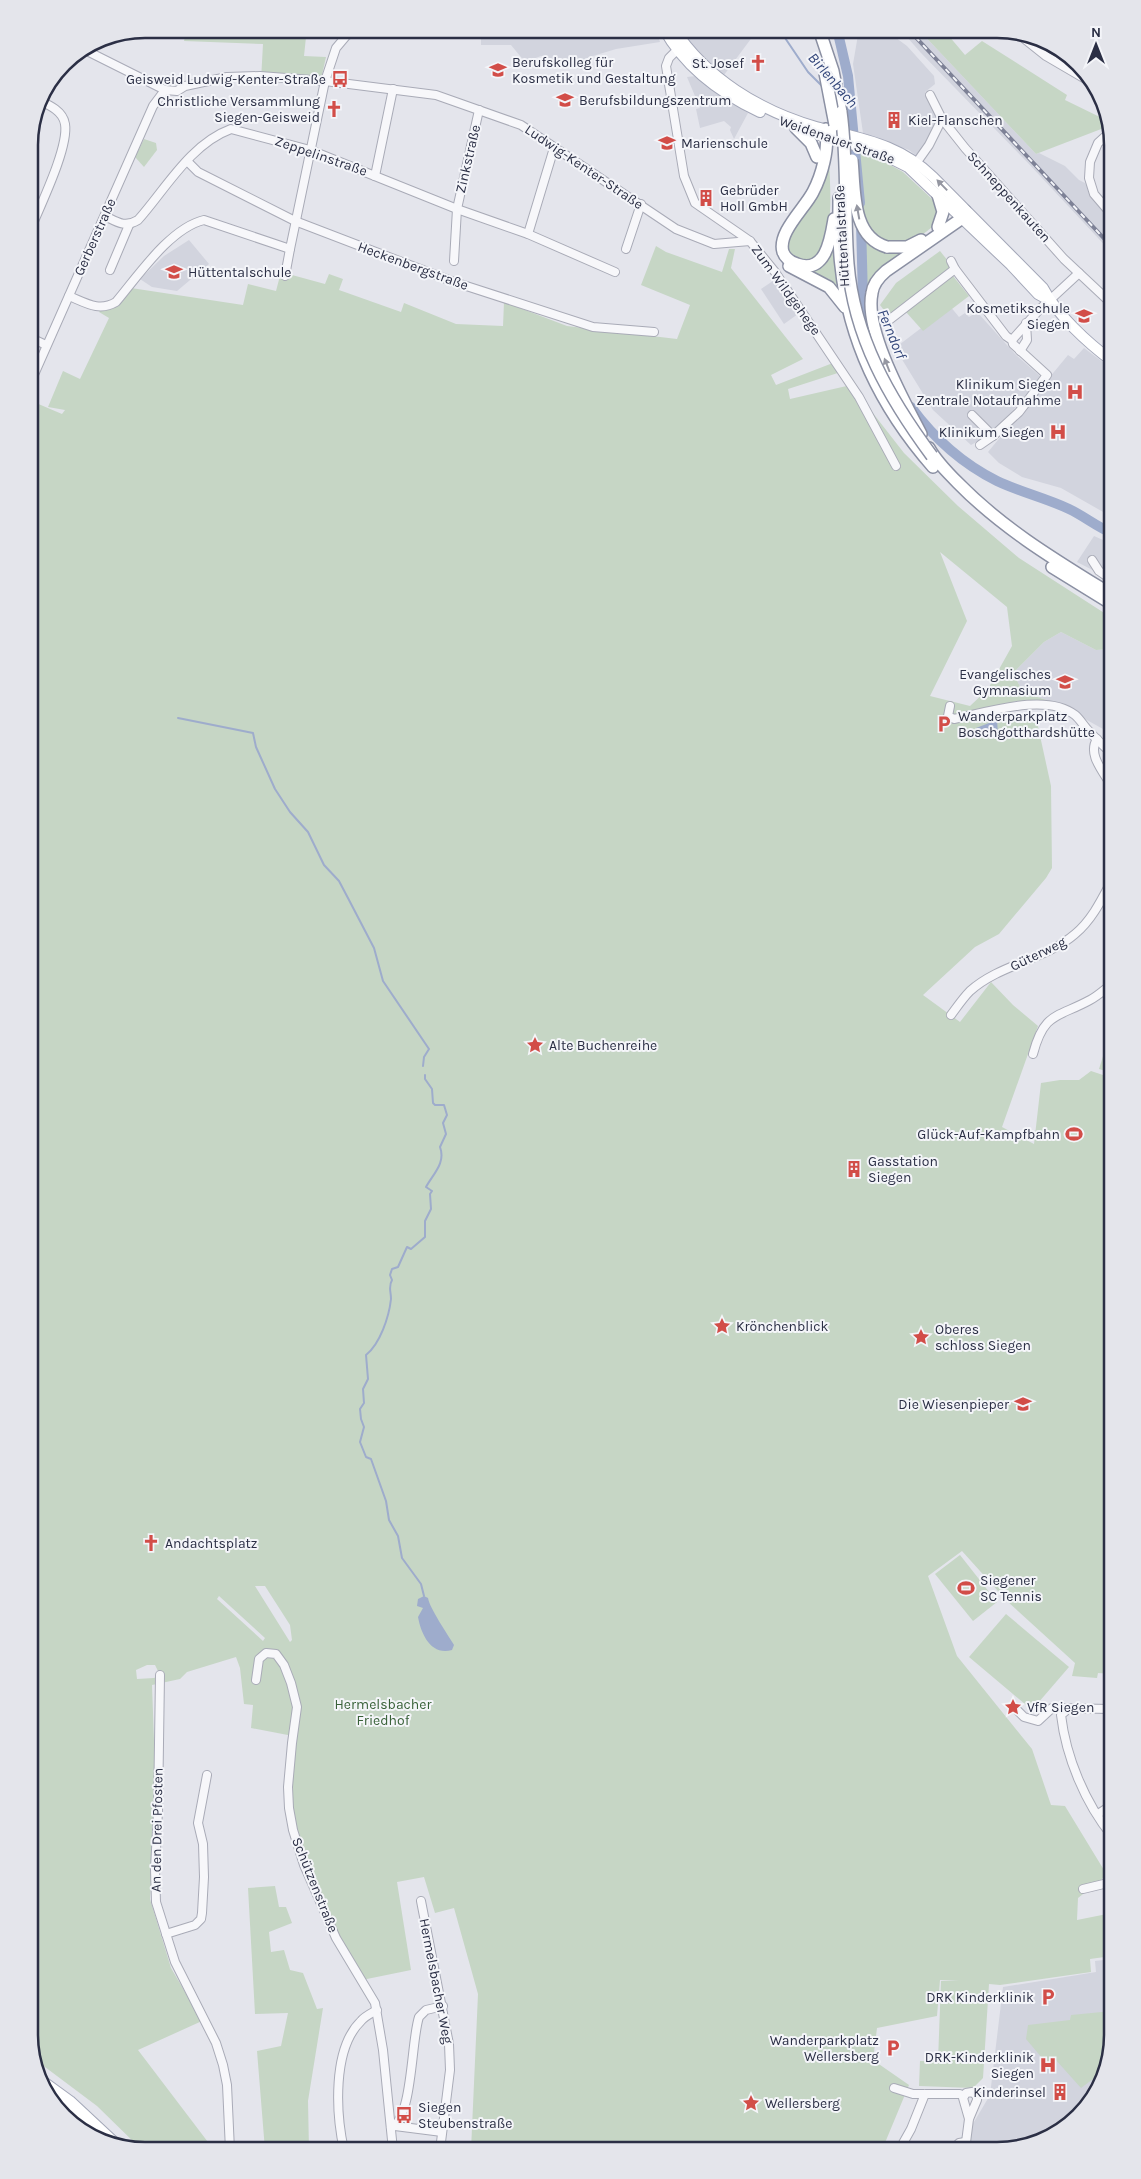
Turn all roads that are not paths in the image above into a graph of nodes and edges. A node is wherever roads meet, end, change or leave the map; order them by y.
1 (344, 38) edge
2 (673, 38) edge
3 (678, 38) edge
4 (814, 38) edge
5 (822, 38) edge
6 (1029, 43) edge
7 (681, 46) junction
8 (90, 52) edge
9 (1076, 74) edge
10 (325, 81) junction
11 (393, 89) junction
12 (165, 90) junction
13 (930, 95) dead end
14 (46, 104) edge
15 (480, 110) junction
16 (841, 112) junction
17 (942, 119) junction
18 (796, 128) junction
19 (825, 135) junction
20 (1103, 138) edge
21 (864, 144) junction
22 (554, 148) junction
23 (310, 150) junction
24 (817, 158) junction
25 (187, 161) junction
26 (917, 162) junction
27 (375, 176) junction
28 (938, 195) junction
29 (839, 198) junction
30 (641, 204) junction
31 (1104, 206) edge
32 (457, 209) junction
33 (38, 210) edge
34 (960, 215) junction
35 (105, 216) junction
36 (295, 220) junction
37 (129, 225) junction
38 (938, 227) junction
39 (528, 234) junction
40 (750, 241) junction
41 (290, 249) junction
42 (626, 249) dead end
43 (454, 261) dead end
44 (951, 261) dead end
45 (955, 269) junction
46 (110, 270) dead end
47 (615, 272) dead end
48 (1079, 273) junction
49 (285, 276) dead end
50 (69, 296) junction
51 (1104, 296) edge
52 (1049, 300) junction
53 (850, 317) junction
54 (890, 320) dead end
55 (1026, 323) junction
56 (654, 332) dead end
57 (1012, 340) junction
58 (38, 341) edge
59 (46, 345) junction
60 (1020, 352) junction
61 (1104, 355) edge
62 (38, 364) edge
63 (972, 415) dead end
64 (993, 436) junction
65 (980, 445) dead end
66 (932, 456) junction
67 (896, 466) dead end
68 (1092, 560) dead end
69 (1104, 574) edge
70 (1104, 590) edge
71 (1104, 599) edge
72 (950, 706) dead end
73 (1097, 739) junction
74 (1104, 746) edge
75 (1104, 773) edge
76 (1104, 894) edge
77 (1104, 990) edge
78 (951, 1015) dead end
79 (1033, 1054) dead end
80 (160, 1675) dead end
81 (256, 1680) dead end
82 (1068, 1709) junction
83 (1104, 1709) edge
84 (1018, 1711) dead end
85 (207, 1775) dead end
86 (1104, 1810) edge
87 (1098, 1814) junction
88 (1104, 1823) edge
89 (1104, 1884) edge
90 (1083, 1889) dead end
91 (421, 1901) dead end
92 (166, 1934) junction
93 (443, 2006) junction
94 (377, 2010) junction
95 (52, 2087) edge
96 (894, 2088) dead end
97 (925, 2094) junction
98 (964, 2096) junction
99 (969, 2119) junction
100 (393, 2127) junction
101 (442, 2132) junction
102 (102, 2133) edge
103 (230, 2141) edge
104 (342, 2141) edge
105 (394, 2141) edge
106 (441, 2141) edge
107 (904, 2142) edge
108 (965, 2142) edge

1 - 10 street
2 - 7 main road, Weidenauer Straße
3 - 7 main road, Weidenauer Straße
4 - 29 highway, Hüttentalstraße, bridge
5 - 16 highway, Hüttentalstraße
6 - 9 street
7 - 18 main road, Weidenauer Straße
7 - 19 main road, Weidenauer Straße
7 - 40 street, Zum Wildgehege
8 - 12 street
10 - 11 street, Ludwig-Kenter-Straße
10 - 12 street, Ludwig-Kenter-Straße
10 - 23 street
11 - 15 street, Ludwig-Kenter-Straße
11 - 27 street
12 - 35 street, Gerberstraße
13 - 17 street, Schneppenkauten
14 - 33 street
15 - 22 street, Ludwig-Kenter-Straße
15 - 32 street, Zinkstraße
38 -> 16 highway, bridge
16 - 66 highway, Hüttentalstraße, bridge
17 - 26 street
17 - 48 street, Schneppenkauten
18 - 19 main road, Weidenauer Straße
18 - 24 highway
19 - 21 main road, Weidenauer Straße
19 - 24 highway
19 - 29 highway
20 - 31 street
21 - 26 main road, Weidenauer Straße
21 - 28 main road, Weidenauer Straße
22 - 30 street, Ludwig-Kenter-Straße
22 - 39 street
23 - 25 street, Zeppelinstraße
23 - 27 street, Zeppelinstraße
23 - 36 street
24 - 53 highway
25 - 36 street, Heckenbergstraße
25 - 37 street, Zeppelinstraße
34 -> 26 main road, Weidenauer Straße
27 - 32 street, Zeppelinstraße
28 - 34 main road, Weidenauer Straße
28 - 38 highway
29 - 53 highway, Hüttentalstraße
30 - 40 street, Ludwig-Kenter-Straße
30 - 42 street
32 - 39 street, Zeppelinstraße
32 - 43 street
34 - 38 highway
34 - 52 main road, Weidenauer Straße
66 -> 34 highway, bridge
35 - 37 street
35 - 50 street, Gerberstraße
36 - 41 street
36 - 56 street, Heckenbergstraße
37 - 46 street, Zeppelinstraße
39 - 47 street, Zeppelinstraße
40 - 67 street, Zum Wildgehege
41 - 49 street
41 - 50 street
44 - 45 street
45 - 54 street
45 - 57 street
48 - 51 street, Schneppenkauten
48 - 52 street
50 - 59 street, Gerberstraße
52 - 55 street
52 - 61 main road, Weidenauer Straße
53 - 71 highway, Hüttentalstraße
55 - 57 street
55 - 60 street
57 - 60 street
58 - 59 street
59 - 62 street, Gerberstraße
60 - 64 street
63 - 64 street
64 - 65 street
66 - 70 highway, Hüttentalstraße
68 - 69 street
72 - 73 street
73 - 74 street
73 - 75 street
76 - 78 street, Güterweg
77 - 79 street
80 - 92 street, An den Drei Pfosten
81 - 94 street, Schützenstraße
82 - 83 street
82 - 84 street
82 - 87 street
85 - 92 street
86 - 87 street
87 - 88 street
89 - 90 street
91 - 93 street, Hermelsbacher Weg
92 - 103 street, An den Drei Pfosten
93 - 100 street
93 - 101 street, Hermelsbacher Weg
94 - 100 street, Schützenstraße
94 - 104 street
95 - 102 main road
96 - 97 street
97 - 98 street
97 - 107 street
98 - 99 street
98 - 99 street
99 - 108 street
100 - 101 street
100 - 105 street, Schützenstraße
101 - 106 street, Hermelsbacher Weg

